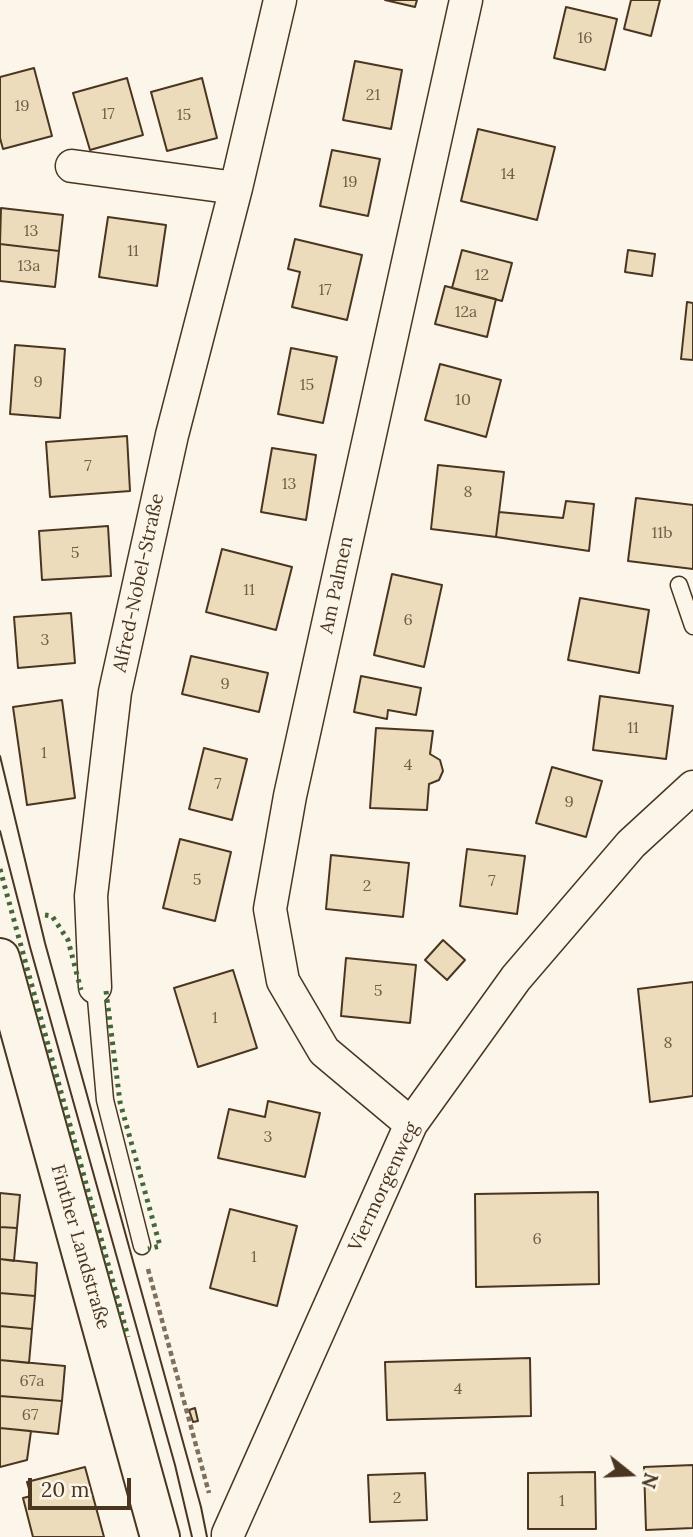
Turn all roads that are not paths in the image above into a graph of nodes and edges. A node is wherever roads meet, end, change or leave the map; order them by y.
1 (280, 0) edge
2 (466, 0) edge
3 (72, 166) dead end
4 (236, 188) junction
5 (678, 585) dead end
6 (693, 626) edge
7 (693, 788) edge
8 (0, 958) edge
9 (95, 987) joint
10 (411, 1124) junction
11 (142, 1246) dead end
12 (160, 1537) edge
13 (229, 1537) edge

1 - 4 street, Alfred-Nobel-Straße
2 - 10 street, Am Palmen
3 - 4 street
4 - 9 street, Alfred-Nobel-Straße
5 - 6 lane
7 - 10 street, Viermorgenweg
8 - 12 main road, Finther Landstraße
9 - 11 lane
10 - 13 street, Viermorgenweg

